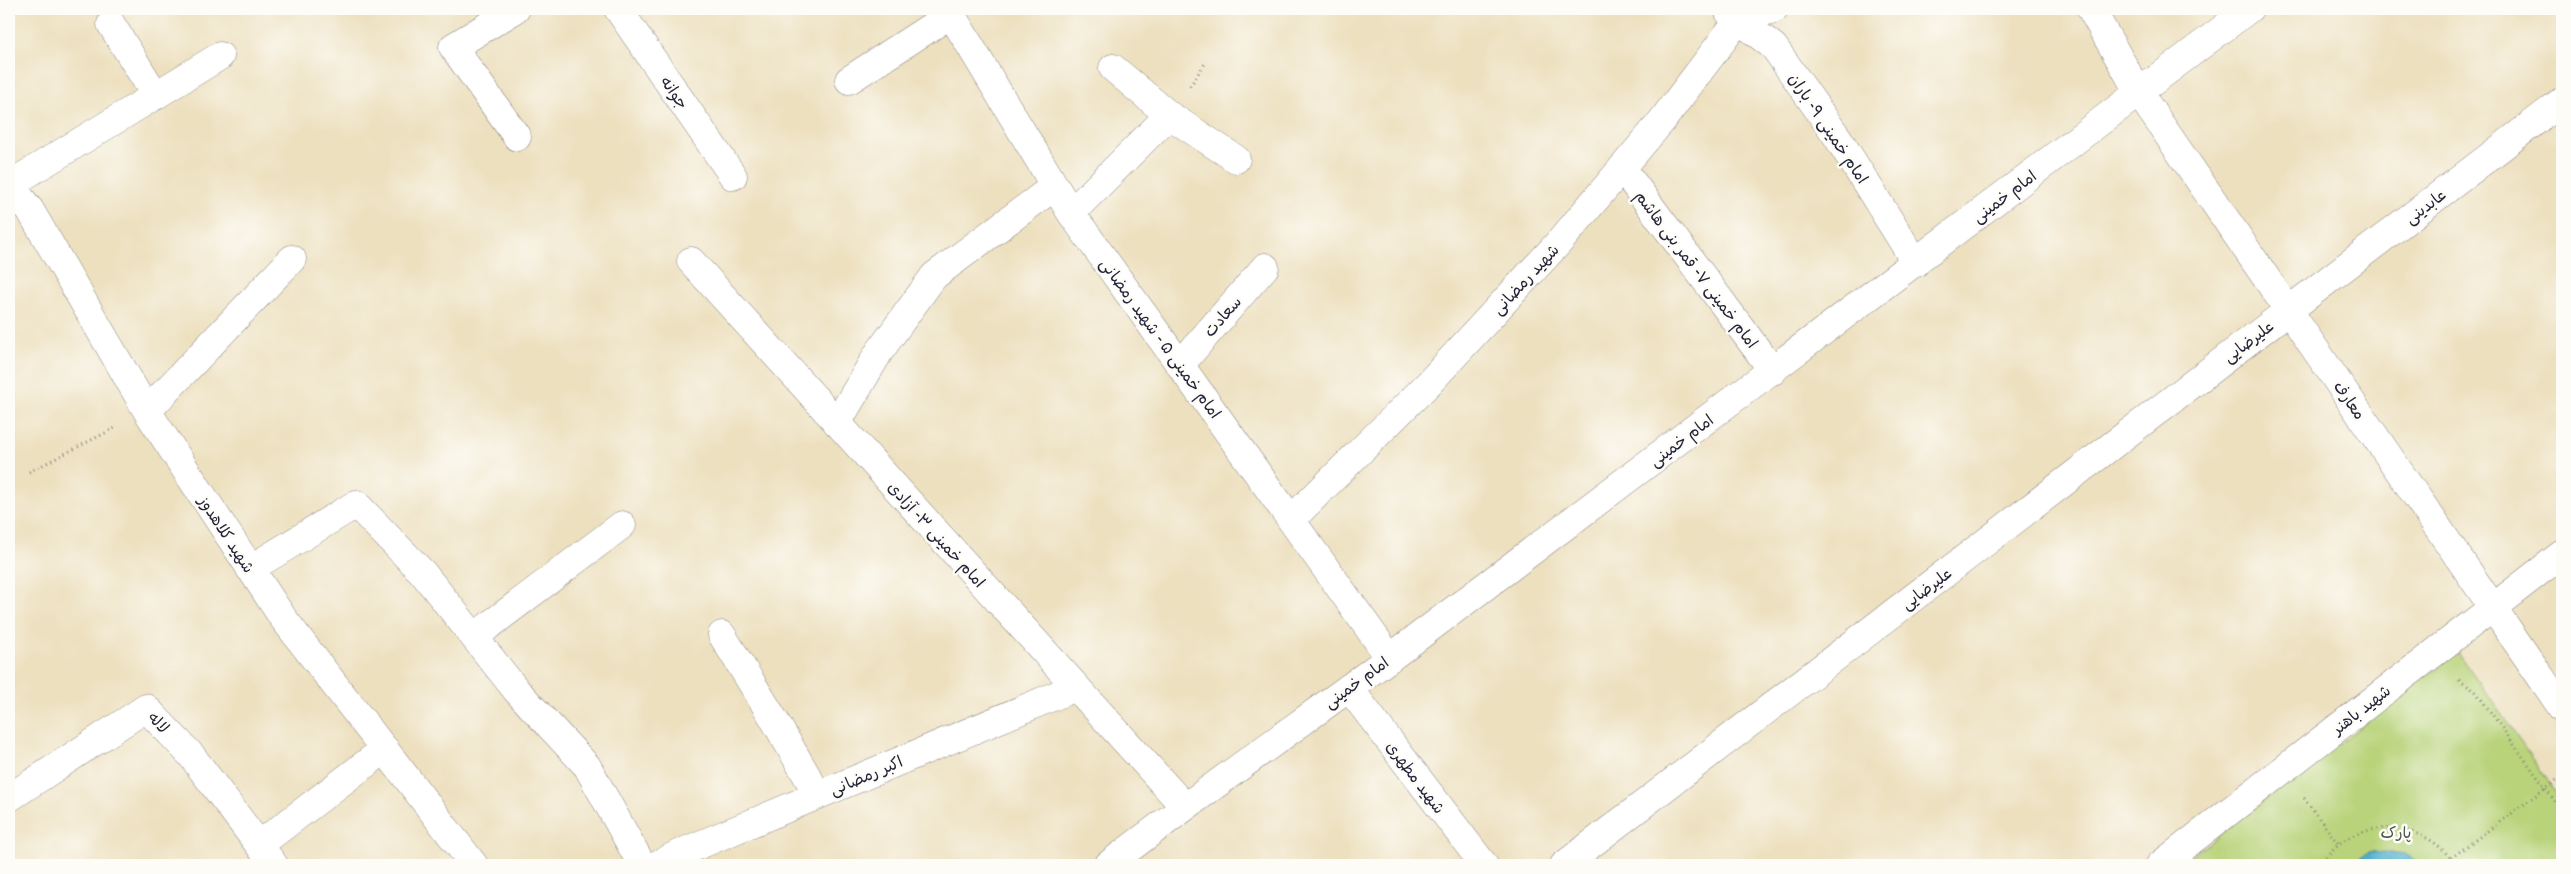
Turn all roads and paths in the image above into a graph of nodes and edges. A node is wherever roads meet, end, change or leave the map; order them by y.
1 (516, 9) edge
2 (618, 9) edge
3 (1774, 9) edge
4 (2091, 9) edge
5 (2249, 9) edge
6 (949, 11) edge
7 (1732, 14) edge
8 (111, 24) dead end
9 (220, 56) dead end
10 (1113, 68) dead end
11 (848, 80) dead end
12 (2139, 93) junction
13 (156, 96) junction
14 (2562, 101) edge
15 (1169, 115) junction
16 (517, 137) dead end
17 (1236, 159) dead end
18 (1622, 168) junction
19 (733, 176) dead end
20 (9, 184) edge
21 (1055, 186) junction
22 (1071, 213) junction
23 (292, 259) dead end
24 (691, 262) dead end
25 (1916, 263) junction
26 (1265, 267) dead end
27 (2289, 310) junction
28 (1180, 365) junction
29 (1773, 371) junction
30 (147, 412) junction
31 (836, 423) junction
32 (29, 472) dead end
33 (1291, 520) junction
34 (622, 525) dead end
35 (2562, 554) edge
36 (250, 569) junction
37 (2493, 607) junction
38 (722, 635) dead end
39 (474, 636) junction
40 (1390, 658) junction
41 (2457, 679) dead end
42 (1076, 687) junction
43 (1349, 688) junction
44 (2562, 708) edge
45 (385, 749) junction
46 (2283, 769) junction
47 (2562, 776) edge
48 (2547, 789) junction
49 (818, 795) junction
50 (9, 798) edge
51 (1184, 806) junction
52 (2562, 811) edge
53 (2339, 845) junction
54 (266, 855) edge
55 (2451, 858) junction
56 (474, 865) edge
57 (642, 865) edge
58 (657, 865) edge
59 (1108, 865) edge
60 (1484, 865) edge
61 (1564, 865) edge
62 (2160, 865) edge
63 (2320, 865) edge
64 (2454, 865) edge

1 - 16 street
2 - 19 street, جوانه
3 - 7 street
4 - 12 street, معارف
5 - 12 street, امام خمینی
6 - 11 street
6 - 21 street, امام خمینی ۵ - شهید رمضانی
7 - 18 street, شهید رمضانی
7 - 25 street, امام خمینی ۹- باران
8 - 13 street
9 - 13 street
10 - 15 street
12 - 25 street, امام خمینی
12 - 27 street, معارف
13 - 20 street
14 - 27 street, عابدینی
15 - 17 street
15 - 22 street
18 - 29 street, امام خمینی ۷- قمر بنی هاشم
18 - 33 street, شهید رمضانی
20 - 30 street, شهید کلاهدوز
21 - 22 street, امام خمینی ۵ - شهید رمضانی
21 - 31 street
22 - 28 street, امام خمینی ۵ - شهید رمضانی
23 - 30 street
24 - 31 street, امام خمینی ۳- آزادی
25 - 29 street, امام خمینی
26 - 28 street, سعادت
27 - 37 street, معارف
27 - 61 street, علیرضایی
28 - 33 street, امام خمینی ۵ - شهید رمضانی
29 - 40 street, امام خمینی
30 - 32 path
30 - 36 street, شهید کلاهدوز
31 - 42 street, امام خمینی ۳- آزادی
33 - 40 street, امام خمینی ۵ - شهید رمضانی
34 - 39 street
35 - 37 street, شهید باهنر
36 - 39 street
36 - 45 street, شهید کلاهدوز
37 - 44 street, معارف
37 - 46 street, شهید باهنر
38 - 49 street
39 - 57 street
40 - 43 street, امام خمینی
41 - 48 path
42 - 49 street, اکبر رمضانی
42 - 51 street, امام خمینی ۳- آزادی
43 - 51 street, امام خمینی
43 - 60 street, شهید مطهری
45 - 54 street
45 - 56 street, شهید کلاهدوز
46 - 53 path
46 - 62 street, شهید باهنر
47 - 48 path
48 - 52 path
48 - 55 path
49 - 58 street, اکبر رمضانی
50 - 54 street, لاله
51 - 59 street, امام خمینی
53 - 55 path
53 - 63 path
55 - 64 path

